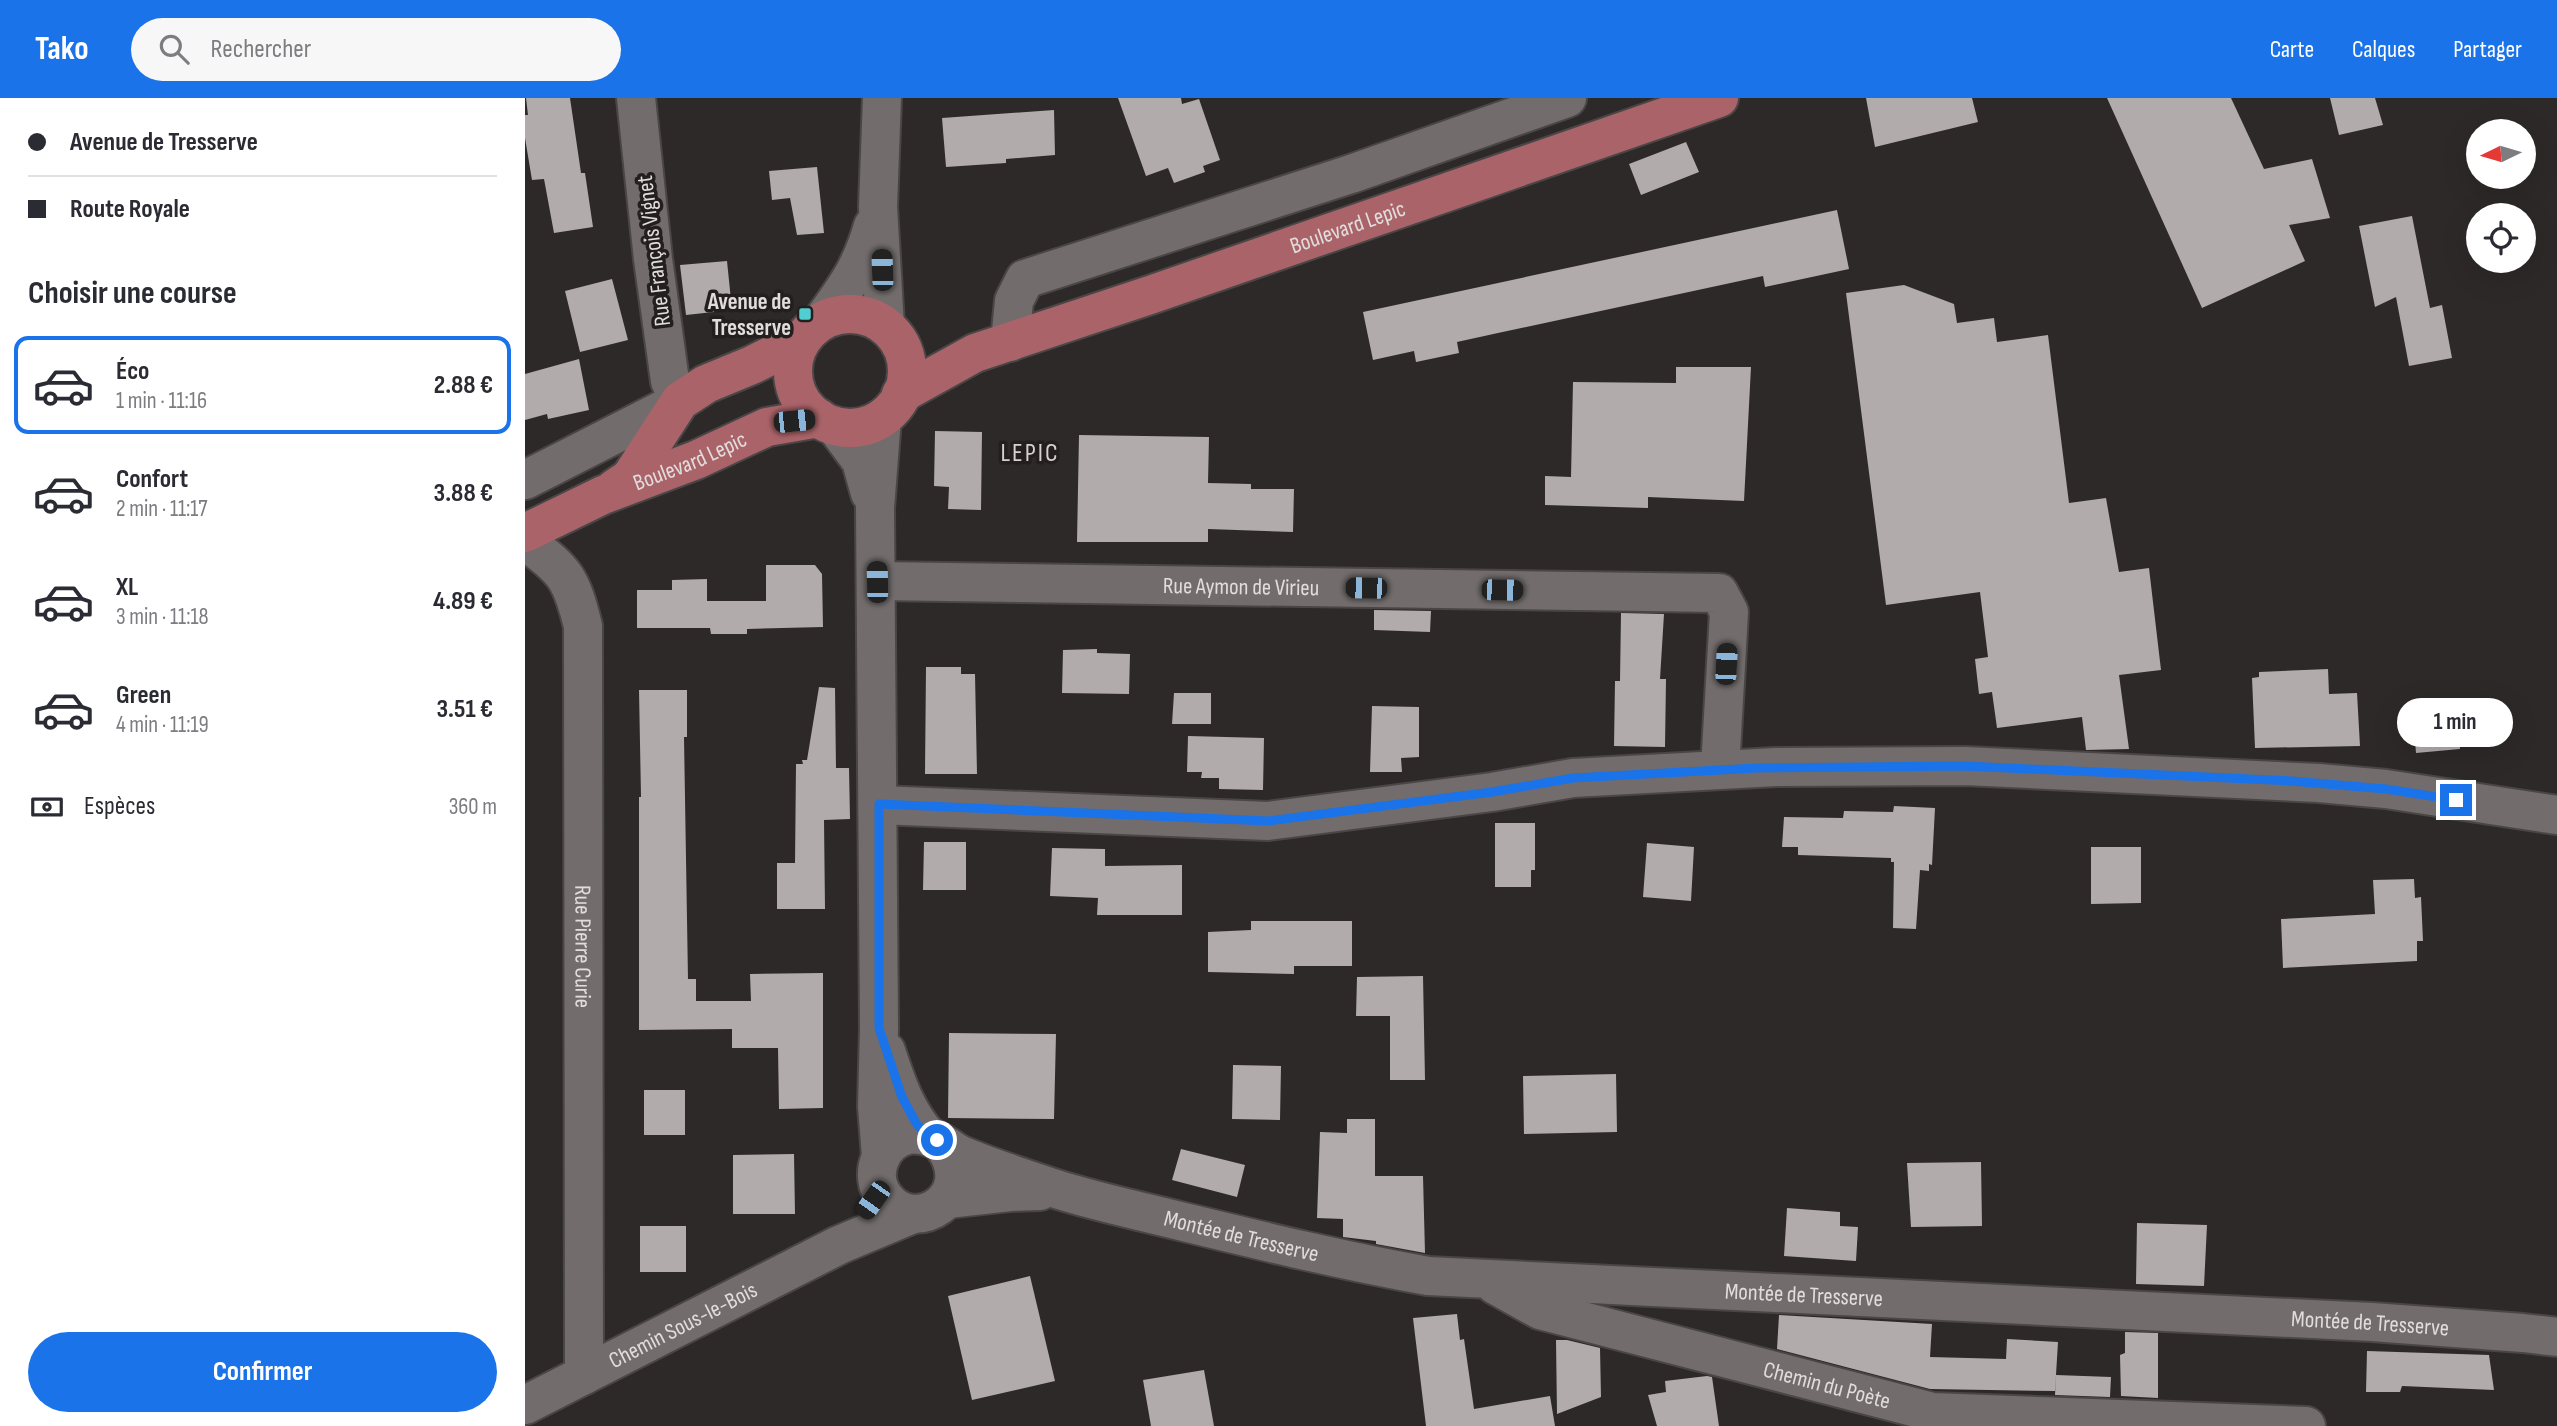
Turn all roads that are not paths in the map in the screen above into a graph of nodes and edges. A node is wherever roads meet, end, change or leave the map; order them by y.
1 (636, 98) edge
2 (882, 98) edge
3 (1567, 98) edge
4 (1719, 98) edge
5 (878, 208) junction
6 (812, 330) junction
7 (893, 335) junction
8 (992, 348) junction
9 (680, 401) junction
10 (892, 406) junction
11 (827, 422) junction
12 (525, 480) edge
13 (603, 495) junction
14 (875, 508) junction
15 (525, 533) edge
16 (525, 541) edge
17 (877, 582) junction
18 (1720, 769) junction
19 (879, 804) junction
20 (2557, 815) edge
21 (879, 1028) junction
22 (937, 1142) junction
23 (879, 1170) junction
24 (1060, 1191) junction
25 (930, 1206) junction
26 (839, 1245) junction
27 (1488, 1281) junction
28 (2557, 1337) edge
29 (584, 1375) junction
30 (525, 1405) edge
31 (2306, 1426) edge

1 - 9 street, Rue François Vignet
2 - 5 street
3 - 8 street, Boulevard Lepic
4 - 8 main road, Boulevard Lepic
5 - 6 street
5 - 7 street
6 - 7 main road
6 - 9 main road, Boulevard Lepic
6 - 11 main road
7 - 8 main road, Boulevard Lepic
7 - 10 main road
8 - 10 main road, Boulevard Lepic
9 - 12 street, Boulevard Lepic
9 - 13 main road, Boulevard Lepic
10 - 11 main road
10 - 14 street
11 - 13 main road, Boulevard Lepic
11 - 14 street
13 - 15 main road, Boulevard Lepic
14 - 17 street
16 - 29 street, Rue Pierre Curie
17 - 18 street, Rue Aymon de Virieu
17 - 19 street
18 - 19 street
18 - 20 street
19 - 21 street
21 - 22 street
21 - 23 street
22 - 23 street
22 - 24 street
22 - 25 street
23 - 25 street
23 - 26 street, Chemin Sous-le-Bois
24 - 25 street
24 - 27 street, Montée de Tresserve
25 - 26 street, Chemin Sous-le-Bois
26 - 29 street, Chemin Sous-le-Bois
27 - 28 street, Montée de Tresserve
27 - 31 street, Chemin du Poète
29 - 30 street, Chemin Sous-le-Bois

